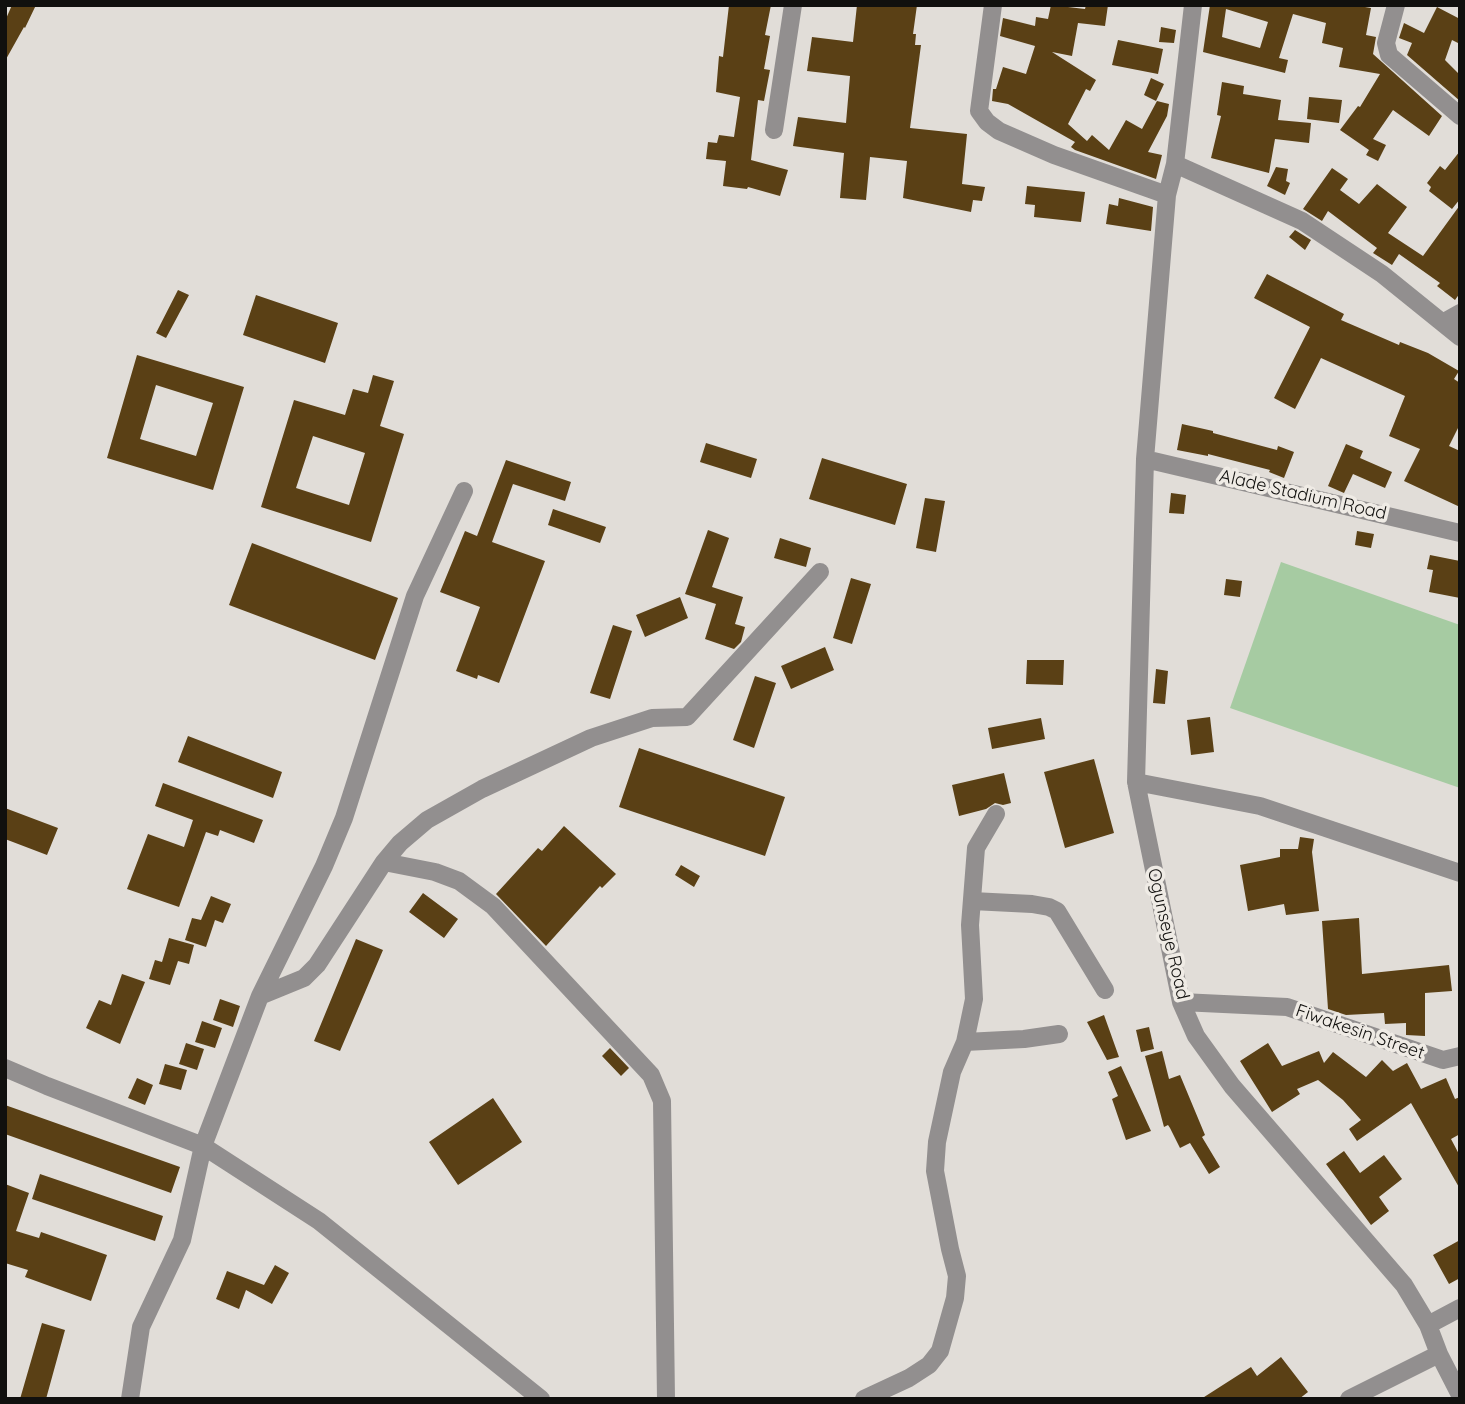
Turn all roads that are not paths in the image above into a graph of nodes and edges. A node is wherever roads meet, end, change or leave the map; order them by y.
1 (793, 5) edge
2 (993, 5) edge
3 (1193, 5) edge
4 (1396, 5) edge
5 (1460, 116) edge
6 (774, 130) dead end
7 (1175, 164) junction
8 (1167, 195) junction
9 (1460, 313) edge
10 (1444, 322) junction
11 (1460, 338) edge
12 (1145, 459) junction
13 (464, 491) dead end
14 (1460, 533) edge
15 (820, 572) dead end
16 (1136, 782) junction
17 (996, 814) dead end
18 (384, 863) junction
19 (1460, 873) edge
20 (972, 901) junction
21 (1105, 990) dead end
22 (260, 996) junction
23 (1181, 1002) junction
24 (1059, 1034) dead end
25 (965, 1042) junction
26 (1457, 1057) edge
27 (5, 1068) edge
28 (203, 1146) junction
29 (1460, 1308) edge
30 (1428, 1325) junction
31 (1439, 1354) junction
32 (1460, 1395) edge
33 (130, 1399) edge
34 (541, 1399) edge
35 (666, 1399) edge
36 (864, 1399) edge
37 (1349, 1399) edge

1 - 6 street
2 - 8 street
3 - 7 street, Ogunseye Road
4 - 5 street
7 - 8 street, Ogunseye Road
7 - 10 street
8 - 12 street, Ogunseye Road
9 - 10 street
10 - 11 street
12 - 14 street, Alade Stadium Road
12 - 16 street, Ogunseye Road
13 - 22 street
15 - 18 street
16 - 19 street
16 - 23 street, Ogunseye Road
17 - 20 street
18 - 22 street
18 - 35 street
20 - 21 street
20 - 25 street
22 - 28 street
23 - 26 street, Fiwakesin Street
23 - 30 street, Ogunseye Road
24 - 25 street
25 - 36 street
27 - 28 street
28 - 33 street
28 - 34 street
29 - 30 street
30 - 31 street, Ogunseye Road
31 - 32 street, Ogunseye Road
31 - 37 street

